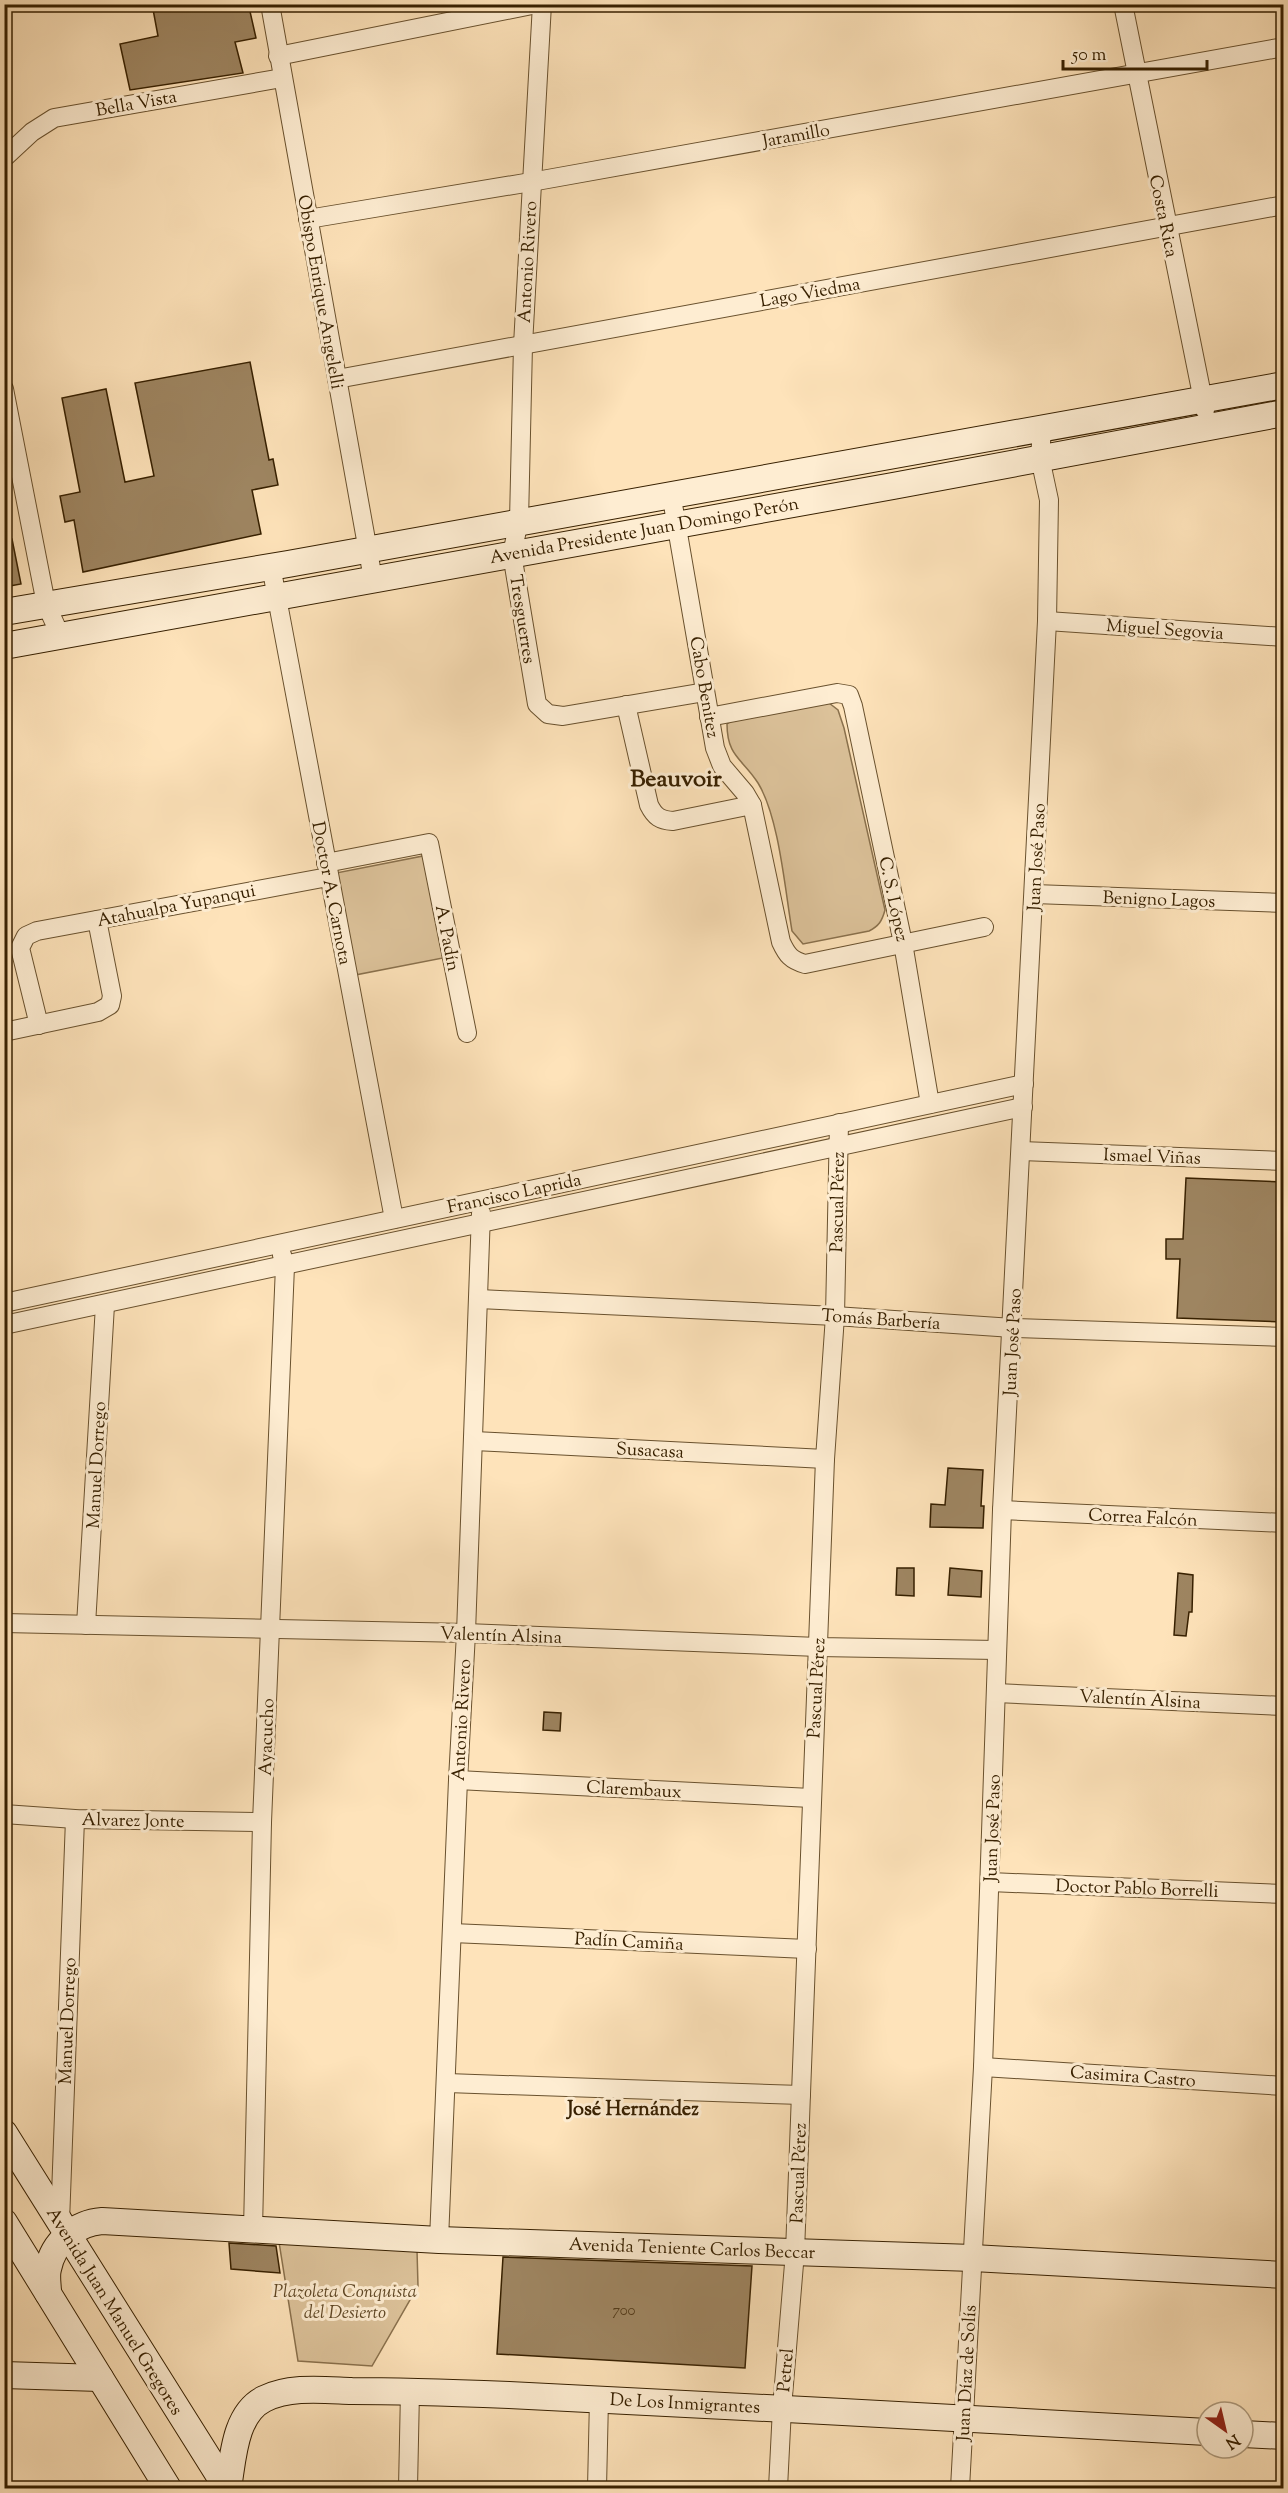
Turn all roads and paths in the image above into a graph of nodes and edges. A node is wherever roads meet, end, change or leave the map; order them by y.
1 (270, 4) edge
2 (537, 4) edge
3 (542, 4) edge
4 (1123, 4) edge
5 (1284, 47) edge
6 (278, 56) junction
7 (1135, 74) junction
8 (282, 78) junction
9 (4, 158) edge
10 (531, 182) junction
11 (1284, 205) edge
12 (308, 219) junction
13 (1167, 227) junction
14 (523, 345) junction
15 (337, 379) junction
16 (1284, 385) edge
17 (4, 389) edge
18 (1202, 399) junction
19 (1284, 413) edge
20 (1209, 426) junction
21 (1042, 428) junction
22 (1040, 458) junction
23 (671, 493) junction
24 (519, 521) junction
25 (678, 524) junction
26 (367, 550) junction
27 (512, 554) junction
28 (271, 566) junction
29 (373, 579) junction
30 (275, 596) junction
31 (46, 604) junction
32 (4, 612) edge
33 (1047, 621) junction
34 (60, 635) junction
35 (1284, 637) edge
36 (4, 646) edge
37 (705, 692) junction
38 (627, 705) junction
39 (709, 717) junction
40 (752, 805) junction
41 (429, 843) joint
42 (327, 870) junction
43 (1034, 894) junction
44 (1284, 903) edge
45 (97, 920) junction
46 (984, 927) dead end
47 (903, 943) junction
48 (39, 1025) junction
49 (4, 1032) edge
50 (467, 1033) dead end
51 (1024, 1084) junction
52 (930, 1104) junction
53 (1023, 1107) junction
54 (839, 1124) junction
55 (838, 1147) junction
56 (1021, 1151) junction
57 (1284, 1161) edge
58 (481, 1200) junction
59 (394, 1219) junction
60 (481, 1222) junction
61 (280, 1244) junction
62 (285, 1266) junction
63 (480, 1299) junction
64 (4, 1303) edge
65 (105, 1305) junction
66 (835, 1316) junction
67 (4, 1325) edge
68 (1013, 1328) junction
69 (1284, 1337) edge
70 (474, 1441) junction
71 (825, 1459) junction
72 (1002, 1510) junction
73 (1284, 1523) edge
74 (4, 1623) edge
75 (86, 1625) junction
76 (270, 1629) junction
77 (466, 1633) junction
78 (818, 1647) junction
79 (997, 1650) junction
80 (996, 1693) junction
81 (1284, 1706) edge
82 (458, 1780) junction
83 (811, 1798) junction
84 (4, 1814) edge
85 (75, 1819) junction
86 (262, 1822) junction
87 (990, 1882) junction
88 (1284, 1894) edge
89 (452, 1933) junction
90 (807, 1949) junction
91 (983, 2067) junction
92 (447, 2083) junction
93 (1284, 2086) edge
94 (801, 2095) junction
95 (4, 2133) edge
96 (62, 2221) junction
97 (4, 2222) edge
98 (253, 2230) junction
99 (440, 2240) junction
100 (795, 2252) junction
101 (973, 2258) junction
102 (1284, 2275) edge
103 (48, 2293) junction
104 (4, 2375) edge
105 (100, 2378) junction
106 (410, 2391) junction
107 (599, 2399) junction
108 (782, 2408) junction
109 (964, 2418) junction
110 (1195, 2431) edge
111 (1255, 2435) edge
112 (1284, 2436) edge
113 (168, 2488) edge
114 (227, 2488) edge
115 (408, 2488) edge
116 (597, 2488) edge
117 (778, 2488) edge
118 (960, 2488) edge

1 - 6 street, Obispo Enrique Angelelli
2 - 6 street
3 - 10 street, Antonio Rivero
4 - 7 street, Costa Rica
5 - 7 street, Jaramillo
6 - 8 street, Obispo Enrique Angelelli
7 - 10 street, Jaramillo
7 - 13 street, Costa Rica
8 - 9 street, Bella Vista
8 - 12 street, Obispo Enrique Angelelli
10 - 12 street, Jaramillo
10 - 14 street, Antonio Rivero
11 - 13 street, Lago Viedma
12 - 15 street, Obispo Enrique Angelelli
13 - 14 street, Lago Viedma
13 - 18 street, Costa Rica
14 - 15 street, Lago Viedma
14 - 24 street, Antonio Rivero
15 - 26 street, Obispo Enrique Angelelli
16 - 18 main road, Avenida Presidente Juan Domingo Perón
17 - 31 street
18 - 20 street, Costa Rica
18 - 21 main road, Avenida Presidente Juan Domingo Perón
19 - 20 main road, Avenida Presidente Juan Domingo Perón
20 - 22 main road, Avenida Presidente Juan Domingo Perón
21 - 22 street, Juan José Paso
21 - 23 main road, Avenida Presidente Juan Domingo Perón
22 - 25 main road, Avenida Presidente Juan Domingo Perón
22 - 33 street, Juan José Paso
23 - 24 main road, Avenida Presidente Juan Domingo Perón
23 - 25 street, Cabo Benitez
24 - 26 main road, Avenida Presidente Juan Domingo Perón
24 - 27 street, Tresguerres
25 - 27 main road, Avenida Presidente Juan Domingo Perón
25 - 37 street, Cabo Benitez
26 - 28 main road, Avenida Presidente Juan Domingo Perón
26 - 29 street, Obispo Enrique Angelelli
27 - 29 main road, Avenida Presidente Juan Domingo Perón
27 - 38 street, Tresguerres
28 - 30 street, Doctor A. Carnota
28 - 31 main road, Avenida Presidente Juan Domingo Perón
29 - 30 main road, Avenida Presidente Juan Domingo Perón
30 - 34 main road, Avenida Presidente Juan Domingo Perón
30 - 42 street, Doctor A. Carnota
31 - 32 main road, Avenida Presidente Juan Domingo Perón
31 - 34 street
33 - 35 street, Miguel Segovia
33 - 43 street, Juan José Paso
34 - 36 main road, Avenida Presidente Juan Domingo Perón
37 - 38 street
37 - 39 street, Cabo Benitez
38 - 40 street
39 - 40 street, Cabo Benitez
39 - 47 street, C. S. López
40 - 47 street, Cabo Benitez
41 - 42 street, Atahualpa Yupanqui
41 - 50 street, A. Padín
42 - 45 street, Atahualpa Yupanqui
42 - 59 street, Doctor A. Carnota
43 - 44 street, Benigno Lagos
43 - 51 street, Juan José Paso
45 - 48 street
45 - 48 street, Atahualpa Yupanqui
46 - 47 street
47 - 52 street, C. S. López
48 - 49 street
51 - 52 street, Francisco Laprida
51 - 53 street, Juan José Paso
52 - 54 street, Francisco Laprida
53 - 55 street, Francisco Laprida
53 - 56 street, Juan José Paso
54 - 55 street, Pascual Pérez
54 - 58 street, Francisco Laprida
55 - 60 street, Francisco Laprida
55 - 66 street, Pascual Pérez
56 - 57 street, Ismael Viñas
56 - 68 street, Juan José Paso
58 - 59 street, Francisco Laprida
58 - 60 street, Antonio Rivero
59 - 61 street, Francisco Laprida
60 - 62 street, Francisco Laprida
60 - 63 street, Antonio Rivero
61 - 62 street, Ayacucho
61 - 64 street, Francisco Laprida
62 - 65 street, Francisco Laprida
62 - 76 street, Ayacucho
63 - 66 street, Tomás Barbería
63 - 70 street, Antonio Rivero
65 - 67 street, Francisco Laprida
65 - 75 street, Manuel Dorrego
66 - 68 street, Tomás Barbería
66 - 71 street, Pascual Pérez
68 - 69 street, Tomás Barbería
68 - 72 street, Juan José Paso
70 - 71 street, Susacasa
70 - 77 street, Antonio Rivero
71 - 78 street, Pascual Pérez
72 - 73 street, Correa Falcón
72 - 79 street, Juan José Paso
74 - 75 street, Valentín Alsina
75 - 76 street, Valentín Alsina
76 - 77 street, Valentín Alsina
76 - 86 street, Ayacucho
77 - 78 street, Valentín Alsina
77 - 82 street, Antonio Rivero
78 - 79 street, Valentín Alsina
78 - 83 street, Pascual Pérez
79 - 80 street, Juan José Paso
80 - 81 street, Valentín Alsina
80 - 87 street, Juan José Paso
82 - 83 street, Clarembaux
82 - 89 street, Antonio Rivero
83 - 90 street, Pascual Pérez
84 - 85 street, Alvarez Jonte
85 - 86 street, Alvarez Jonte
85 - 96 street, Manuel Dorrego
86 - 98 street, Ayacucho
87 - 88 street, Doctor Pablo Borrelli
87 - 91 street, Juan José Paso
89 - 90 street, Padín Camiña
89 - 92 street, Antonio Rivero
90 - 94 street, Pascual Pérez
91 - 93 street, Casimira Castro
91 - 101 street, Juan José Paso
92 - 94 street
92 - 99 street, Antonio Rivero
94 - 100 street, Pascual Pérez
95 - 96 main road, Avenida Teniente Carlos Beccar
96 - 98 main road, Avenida Teniente Carlos Beccar
96 - 103 main road
96 - 114 main road, Avenida Juan Manuel Gregores
97 - 103 main road
98 - 99 main road, Avenida Teniente Carlos Beccar
99 - 100 main road, Avenida Teniente Carlos Beccar
100 - 101 main road, Avenida Teniente Carlos Beccar
100 - 108 street, Petrel
101 - 102 main road, Avenida Teniente Carlos Beccar
101 - 109 street, Juan Díaz de Solís
103 - 105 main road
104 - 105 main road
105 - 113 main road
106 - 107 main road, De Los Inmigrantes
106 - 114 main road, De Los Inmigrantes
106 - 115 street
107 - 108 main road, De Los Inmigrantes
107 - 116 street
108 - 109 main road, De Los Inmigrantes
108 - 117 street, Petrel
109 - 110 main road, De Los Inmigrantes
109 - 118 street, Juan Díaz de Solís
111 - 112 main road

